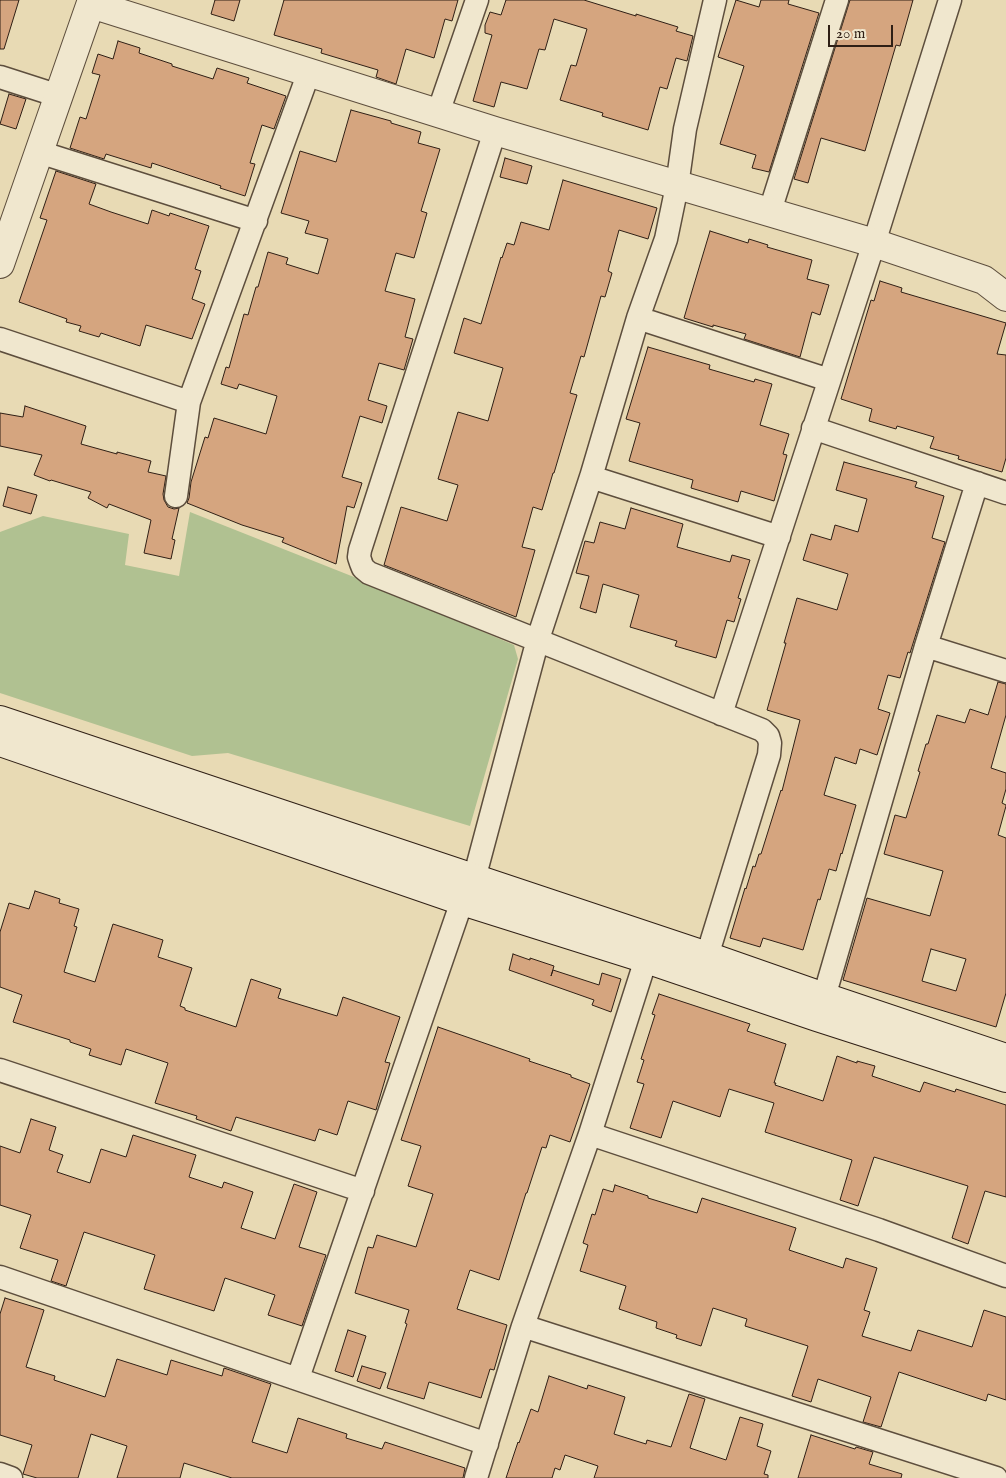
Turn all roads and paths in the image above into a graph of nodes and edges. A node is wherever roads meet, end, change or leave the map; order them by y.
1 (476, 0) edge
2 (715, 0) edge
3 (837, 0) edge
4 (950, 0) edge
5 (91, 2) edge
6 (309, 72) junction
7 (0, 77) edge
8 (59, 96) junction
9 (438, 112) junction
10 (495, 131) junction
11 (39, 152) junction
12 (677, 186) junction
13 (770, 211) junction
14 (256, 221) junction
15 (874, 242) junction
16 (0, 264) edge
17 (995, 278) edge
18 (1006, 297) edge
19 (638, 318) junction
20 (0, 339) edge
21 (829, 380) junction
22 (189, 402) junction
23 (813, 428) junction
24 (591, 477) junction
25 (977, 483) junction
26 (1006, 493) edge
27 (176, 496) dead end
28 (779, 537) junction
29 (538, 639) junction
30 (926, 646) junction
31 (1006, 670) edge
32 (721, 714) junction
33 (0, 720) edge
34 (0, 742) edge
35 (468, 890) junction
36 (707, 956) junction
37 (646, 959) junction
38 (824, 997) junction
39 (1006, 1058) edge
40 (0, 1070) edge
41 (1006, 1078) edge
42 (590, 1134) junction
43 (363, 1191) junction
44 (1006, 1276) edge
45 (0, 1277) edge
46 (523, 1326) junction
47 (298, 1378) junction
48 (487, 1444) junction
49 (0, 1474) edge
50 (11, 1478) edge
51 (476, 1478) edge
52 (996, 1478) edge

1 - 9 street
2 - 12 street
3 - 13 street
4 - 15 street
5 - 6 main road
5 - 8 main road
6 - 9 main road
6 - 14 street
7 - 8 street
8 - 11 main road
9 - 10 main road
10 - 12 main road
10 - 29 street
11 - 14 street
11 - 16 main road
12 - 13 main road
12 - 19 street
13 - 15 main road
14 - 22 street
15 - 17 main road
15 - 21 street
17 - 18 main road
19 - 21 street
19 - 24 street
20 - 22 street
21 - 23 street
22 - 27 street
23 - 25 street
23 - 28 street
24 - 28 street
24 - 29 street
25 - 26 street
25 - 30 street
28 - 32 street
29 - 32 street
29 - 35 street
30 - 31 street
30 - 38 street
32 - 36 street
33 - 35 main road
34 - 35 main road
35 - 36 main road
35 - 37 main road
35 - 43 street
36 - 38 main road
37 - 41 main road
37 - 42 street
38 - 39 main road
40 - 43 street
42 - 44 street
42 - 46 street
43 - 47 street
45 - 47 street
46 - 48 street
46 - 52 street
47 - 48 street
48 - 51 street
49 - 50 street

